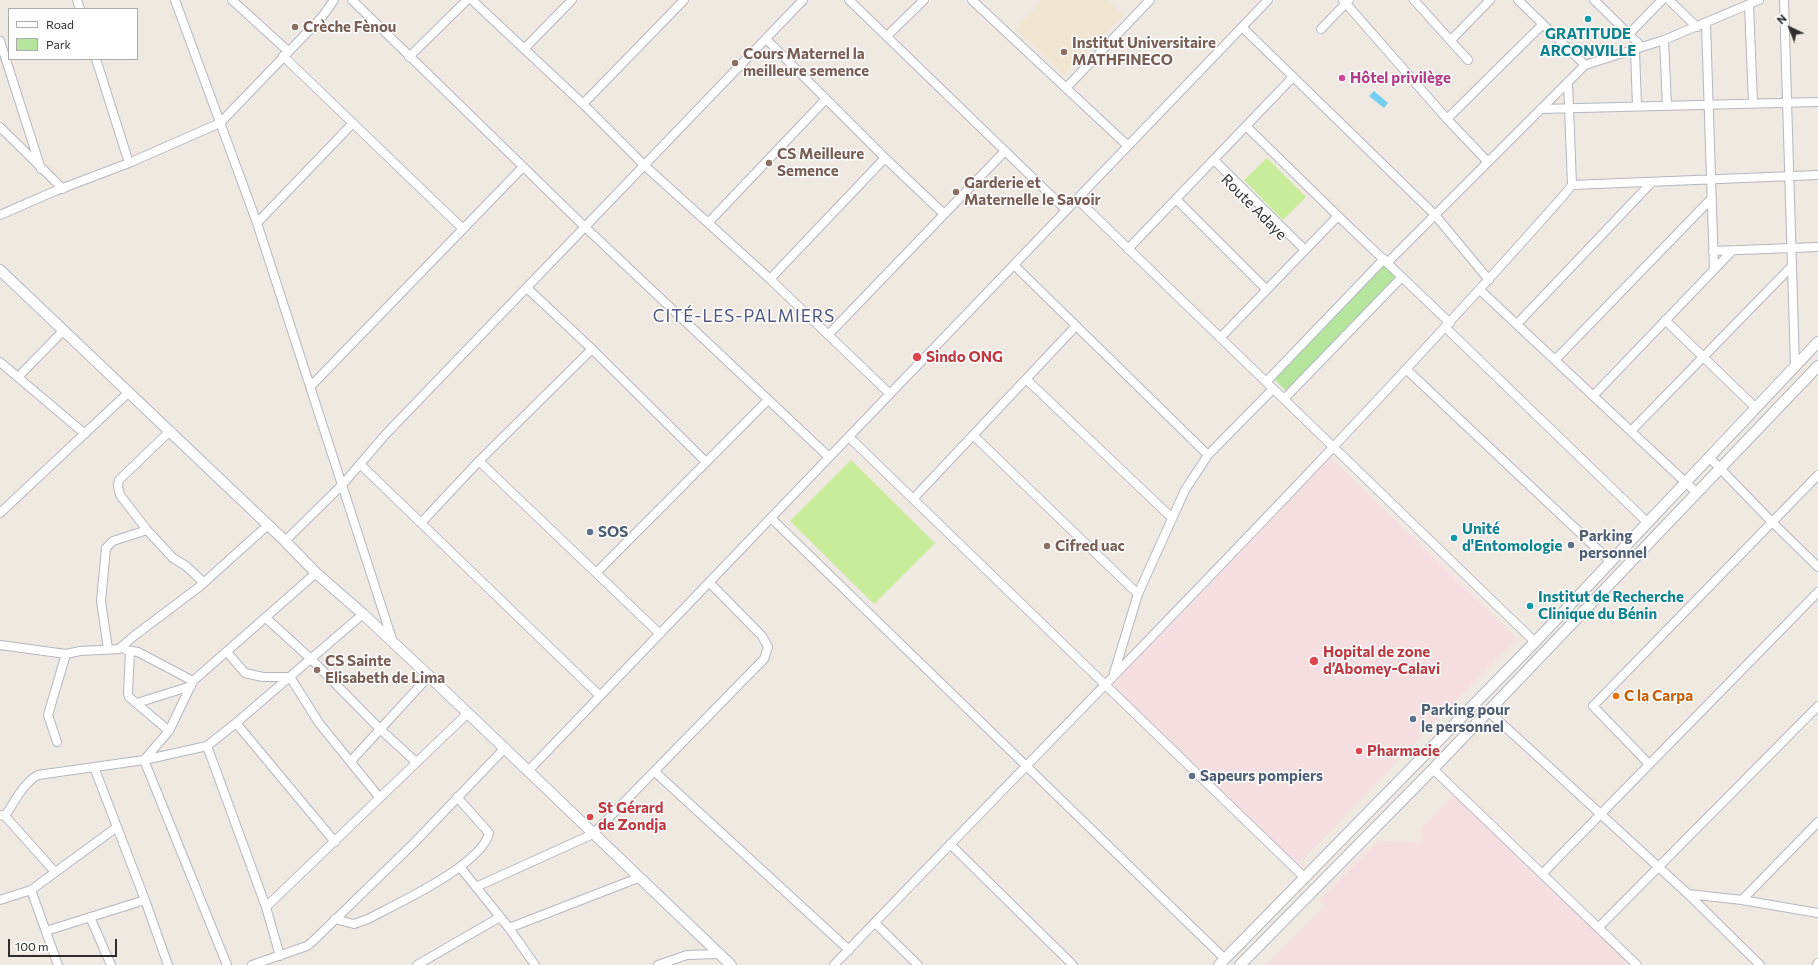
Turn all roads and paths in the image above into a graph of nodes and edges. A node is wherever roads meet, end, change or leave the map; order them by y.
1 (175, 0) edge
2 (232, 0) edge
3 (334, 0) edge
4 (352, 0) edge
5 (467, 0) edge
6 (472, 0) edge
7 (572, 0) edge
8 (684, 0) edge
9 (803, 0) edge
10 (849, 0) edge
11 (924, 0) edge
12 (972, 0) edge
13 (1150, 0) edge
14 (1268, 0) edge
15 (1490, 0) edge
16 (1518, 0) edge
17 (1594, 0) edge
18 (1662, 0) edge
19 (1669, 0) edge
20 (1759, 0) edge
21 (1784, 0) edge
22 (1346, 1) edge
23 (1416, 1) edge
24 (1749, 6) junction
25 (1543, 24) junction
26 (1706, 24) junction
27 (1242, 27) junction
28 (1697, 27) junction
29 (1321, 29) dead end
30 (1629, 34) junction
31 (887, 36) junction
32 (766, 39) junction
33 (1451, 40) junction
34 (1664, 40) junction
35 (0, 41) edge
36 (1639, 48) junction
37 (524, 49) junction
38 (286, 54) junction
39 (410, 57) junction
40 (96, 60) edge
41 (1468, 60) dead end
42 (1585, 65) junction
43 (1293, 77) junction
44 (1568, 82) junction
45 (1066, 88) junction
46 (826, 99) junction
47 (1787, 102) junction
48 (1818, 102) edge
49 (1753, 103) junction
50 (583, 104) junction
51 (1708, 104) junction
52 (1637, 106) junction
53 (1667, 106) junction
54 (1570, 108) junction
55 (1541, 109) junction
56 (1446, 119) junction
57 (220, 123) junction
58 (353, 123) junction
59 (1246, 126) junction
60 (0, 127) edge
61 (1128, 146) junction
62 (1005, 151) junction
63 (885, 158) junction
64 (1212, 161) junction
65 (1488, 162) junction
66 (129, 163) junction
67 (644, 165) junction
68 (523, 167) junction
69 (41, 169) junction
70 (1789, 175) junction
71 (1818, 175) edge
72 (1711, 180) junction
73 (1652, 182) junction
74 (1572, 185) junction
75 (63, 189) junction
76 (1077, 199) junction
77 (1176, 199) junction
78 (1711, 199) junction
79 (1066, 210) junction
80 (944, 214) junction
81 (0, 215) edge
82 (1435, 215) junction
83 (1338, 216) junction
84 (257, 223) junction
85 (708, 223) junction
86 (462, 228) junction
87 (584, 228) junction
88 (1791, 247) junction
89 (1818, 248) edge
90 (1128, 249) junction
91 (1732, 250) junction
92 (1301, 251) junction
93 (1713, 251) junction
94 (1386, 261) junction
95 (1014, 265) junction
96 (1792, 266) junction
97 (1714, 269) junction
98 (1, 272) edge
99 (1402, 277) junction
100 (770, 279) junction
101 (1489, 280) junction
102 (527, 288) junction
103 (1266, 289) junction
104 (1480, 290) junction
105 (1665, 320) junction
106 (1517, 324) junction
107 (1448, 325) junction
108 (1076, 326) junction
109 (63, 331) junction
110 (828, 335) junction
111 (1220, 338) junction
112 (1818, 342) edge
113 (592, 348) junction
114 (1703, 357) junction
115 (1555, 360) junction
116 (0, 362) edge
117 (1818, 366) edge
118 (1795, 367) junction
119 (1406, 369) junction
120 (18, 377) junction
121 (1026, 380) junction
122 (1266, 382) junction
123 (310, 386) junction
124 (1274, 389) junction
125 (129, 392) junction
126 (890, 394) junction
127 (1593, 396) junction
128 (1284, 399) junction
129 (768, 400) junction
130 (1756, 408) junction
131 (170, 431) junction
132 (1631, 431) junction
133 (85, 434) junction
134 (973, 435) junction
135 (849, 437) junction
136 (1333, 447) junction
137 (1208, 455) junction
138 (829, 457) junction
139 (1709, 457) junction
140 (479, 461) junction
141 (706, 462) junction
142 (360, 464) junction
143 (1720, 469) junction
144 (1818, 476) edge
145 (1685, 483) junction
146 (343, 484) junction
147 (1697, 493) junction
148 (913, 499) junction
149 (0, 513) edge
150 (771, 518) junction
151 (1172, 518) junction
152 (421, 522) junction
153 (1772, 522) junction
154 (1648, 523) junction
155 (268, 525) junction
156 (147, 530) junction
157 (285, 541) junction
158 (1611, 562) junction
159 (1818, 567) edge
160 (316, 573) junction
161 (596, 574) junction
162 (709, 582) junction
163 (204, 583) junction
164 (1818, 592) edge
165 (1138, 594) junction
166 (363, 614) junction
167 (266, 618) junction
168 (660, 634) junction
169 (393, 642) junction
170 (1535, 642) junction
171 (0, 645) edge
172 (108, 649) junction
173 (119, 649) junction
174 (130, 651) junction
175 (227, 652) junction
176 (66, 654) junction
177 (311, 659) junction
178 (429, 676) junction
179 (1113, 676) junction
180 (290, 677) junction
181 (192, 683) junction
182 (1105, 685) junction
183 (600, 696) junction
184 (137, 703) junction
185 (1818, 706) edge
186 (1488, 711) junction
187 (468, 713) junction
188 (236, 724) junction
189 (380, 729) junction
190 (170, 731) junction
191 (57, 742) dead end
192 (207, 746) junction
193 (505, 748) junction
194 (144, 760) junction
195 (351, 761) junction
196 (416, 762) junction
197 (1649, 764) junction
198 (1027, 766) junction
199 (94, 767) junction
200 (1432, 769) junction
201 (528, 771) junction
202 (655, 772) junction
203 (380, 797) junction
204 (457, 797) junction
205 (1600, 814) junction
206 (2, 816) edge
207 (1818, 822) edge
208 (117, 827) junction
209 (593, 834) junction
210 (335, 842) junction
211 (950, 844) junction
212 (460, 867) junction
213 (1657, 868) junction
214 (55, 872) junction
215 (1542, 874) junction
216 (638, 878) junction
217 (1305, 878) junction
218 (476, 887) junction
219 (31, 890) junction
220 (1688, 894) junction
221 (0, 900) edge
222 (145, 900) junction
223 (1742, 900) junction
224 (266, 907) junction
225 (1818, 913) edge
226 (90, 917) junction
227 (500, 917) junction
228 (335, 919) junction
229 (875, 923) junction
230 (509, 928) junction
231 (1598, 928) junction
232 (46, 931) junction
233 (849, 950) junction
234 (719, 954) junction
235 (280, 956) junction
236 (1222, 962) edge
237 (58, 965) edge
238 (111, 965) edge
239 (168, 965) edge
240 (227, 965) edge
241 (252, 965) edge
242 (417, 965) edge
243 (535, 965) edge
244 (658, 965) edge
245 (731, 965) edge
246 (834, 965) edge
247 (918, 965) edge
248 (1073, 965) edge
249 (1240, 965) edge
250 (1637, 965) edge
251 (1760, 965) edge

1 - 57 street
2 - 38 street
3 - 38 street
4 - 39 street
5 - 39 street
6 - 37 street
7 - 37 street
8 - 50 street
9 - 32 street
10 - 31 street
11 - 31 street
12 - 45 street
13 - 45 street
14 - 27 street
15 - 33 street
16 - 25 street
17 - 30 street
18 - 30 street
19 - 28 street
20 - 24 street
21 - 47 street
22 - 29 street
22 - 56 street
23 - 33 street
24 - 26 street
24 - 49 street
25 - 42 street
25 - 56 street
26 - 28 street
26 - 51 street
27 - 43 street
27 - 61 street
28 - 34 street
30 - 36 street
31 - 62 street
32 - 46 street
32 - 67 street
33 - 41 street
34 - 36 street
34 - 53 street
35 - 69 street
36 - 42 street
36 - 52 street
37 - 50 street
38 - 57 street
38 - 58 street
39 - 68 street
40 - 66 street
42 - 44 street
43 - 59 street
43 - 82 street
44 - 54 street
44 - 55 street
45 - 61 street
46 - 63 street
46 - 85 street
47 - 48 street
47 - 49 street
47 - 70 street
49 - 51 street
50 - 67 street
51 - 53 street
51 - 72 street
52 - 53 street
52 - 54 street
54 - 55 street
54 - 74 street
55 - 65 street
56 - 65 street
57 - 66 street
57 - 84 street
58 - 84 street
58 - 86 street
59 - 64 street
59 - 83 street
60 - 69 street
61 - 76 street
62 - 79 street
62 - 80 street
63 - 80 street
63 - 100 street
64 - 77 street
64 - 92 street
65 - 82 street
66 - 75 street
67 - 85 street
67 - 87 street
68 - 86 street
68 - 87 street
69 - 75 street
70 - 71 street
70 - 72 street
70 - 88 street
72 - 73 street
72 - 78 street
73 - 74 street
73 - 106 street
74 - 101 street
75 - 81 street
76 - 79 street
76 - 90 street
77 - 90 street
77 - 103 street
78 - 93 street
78 - 115 street
79 - 95 street
80 - 110 street
82 - 94 street
82 - 101 street
83 - 92 street
83 - 94 street
84 - 123 street
85 - 100 street
86 - 123 street
87 - 102 street
87 - 129 street
88 - 89 street
88 - 91 street
88 - 96 street
90 - 111 street
91 - 93 street
91 - 97 street
92 - 103 street
93 - 97 street
94 - 99 street
94 - 122 street
95 - 108 street
95 - 126 street
96 - 114 street
96 - 118 street
97 - 105 street
98 - 109 street
99 - 107 street
99 - 128 street
100 - 110 street
101 - 104 street
102 - 113 street
102 - 142 street
103 - 111 street
104 - 106 street
104 - 107 street
105 - 114 street
105 - 127 street
106 - 115 street
107 - 119 street
107 - 154 street
108 - 121 street
108 - 137 street
109 - 120 street
109 - 125 street
110 - 126 street
111 - 122 street
112 - 118 street
113 - 140 street
113 - 141 street
114 - 130 street
114 - 132 street
115 - 127 street
116 - 120 street
117 - 143 street
118 - 130 street
119 - 136 street
119 - 158 street
120 - 133 street
121 - 134 street
121 - 151 street
122 - 124 street
123 - 146 street
124 - 128 street
124 - 137 street
125 - 131 street
125 - 133 street
126 - 135 street
127 - 132 street
128 - 136 street
129 - 138 street
129 - 141 street
130 - 139 street
131 - 155 street
131 - 156 street
132 - 145 street
133 - 149 street
134 - 148 street
134 - 165 street
135 - 138 street
135 - 148 street
136 - 170 street
136 - 179 street
137 - 151 street
138 - 150 street
139 - 143 street
139 - 145 street
140 - 152 street
140 - 161 street
141 - 161 street
142 - 146 street
142 - 152 street
143 - 147 street
143 - 153 street
144 - 153 street
145 - 147 street
145 - 154 street
146 - 157 street
146 - 169 street
147 - 186 street
148 - 182 street
150 - 162 street
150 - 198 street
151 - 165 street
152 - 183 street
153 - 159 street
153 - 197 street
154 - 158 street
155 - 157 street
155 - 163 street
156 - 163 street
156 - 172 street
157 - 160 street
158 - 170 street
160 - 166 street
160 - 167 street
161 - 168 street
162 - 168 street
162 - 202 street
163 - 173 street
164 - 197 street
165 - 179 street
166 - 169 street
166 - 177 street
167 - 175 street
167 - 177 street
168 - 183 street
169 - 178 street
170 - 217 street
171 - 176 street
172 - 173 street
172 - 176 street
173 - 174 street
174 - 181 street
174 - 184 street
175 - 180 street
175 - 181 street
176 - 191 street
177 - 180 street
177 - 189 street
178 - 187 street
178 - 189 street
179 - 182 street
180 - 188 street
180 - 195 street
181 - 184 street
181 - 190 street
182 - 198 street
182 - 217 street
183 - 201 street
184 - 190 street
185 - 213 street
186 - 200 street
186 - 205 street
187 - 193 street
187 - 196 street
188 - 192 street
188 - 210 street
189 - 195 street
189 - 196 street
190 - 194 street
192 - 194 street
192 - 224 street
193 - 201 street
193 - 204 street
194 - 199 street
194 - 240 street
195 - 203 street
196 - 203 street
197 - 205 street
198 - 211 street
198 - 236 street
199 - 206 street
199 - 208 street
200 - 215 street
200 - 249 street
201 - 209 street
202 - 209 street
202 - 233 street
203 - 210 street
204 - 212 street
204 - 228 street
205 - 213 street
205 - 215 street
206 - 214 street
207 - 223 street
208 - 214 street
208 - 222 street
209 - 216 street
209 - 218 street
210 - 224 street
211 - 229 street
211 - 248 street
212 - 218 street
212 - 228 street
213 - 220 street
213 - 231 street
214 - 219 street
215 - 231 street
216 - 230 street
216 - 234 street
217 - 236 street
218 - 227 street
219 - 221 street
219 - 232 street
220 - 223 street
220 - 251 street
222 - 226 street
222 - 239 street
223 - 225 street
224 - 235 street
226 - 232 street
226 - 238 street
227 - 230 street
227 - 242 street
228 - 235 street
229 - 233 street
229 - 247 street
230 - 243 street
231 - 250 street
232 - 237 street
233 - 246 street
234 - 244 street
234 - 245 street
235 - 241 street

